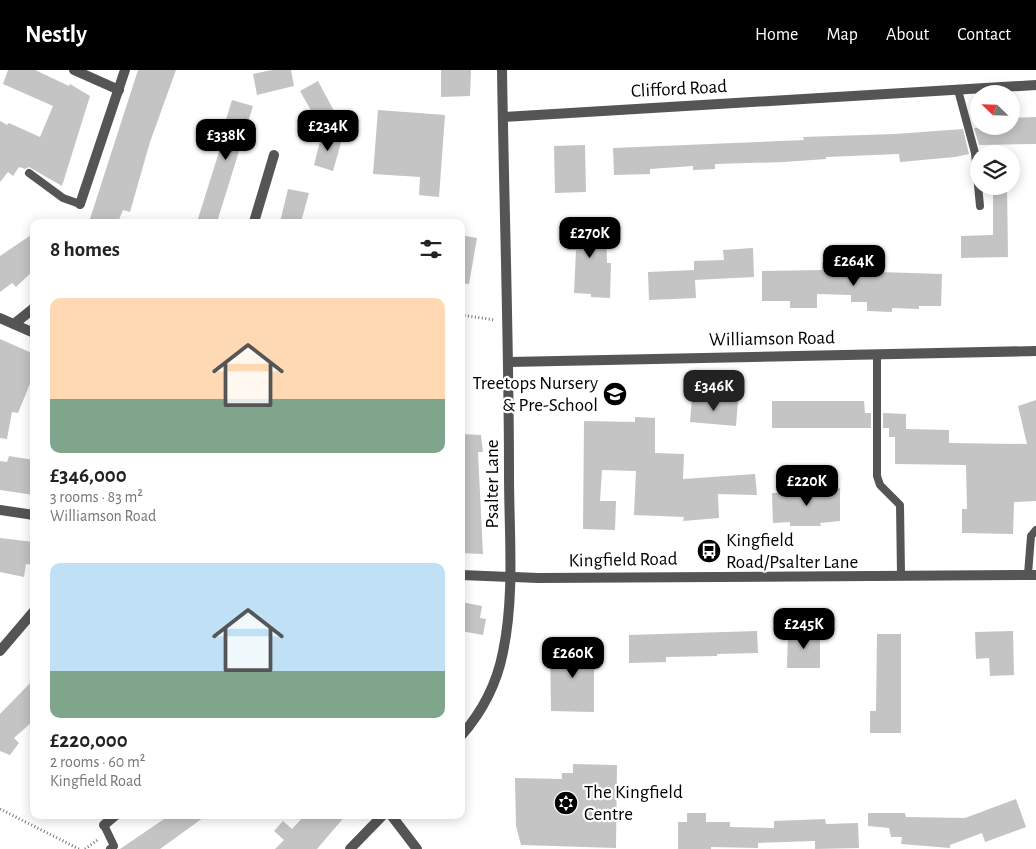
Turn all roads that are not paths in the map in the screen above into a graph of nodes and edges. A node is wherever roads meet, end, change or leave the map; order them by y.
1 (74, 70) edge
2 (125, 70) edge
3 (502, 70) edge
4 (1036, 86) edge
5 (118, 90) junction
6 (958, 90) junction
7 (503, 117) junction
8 (274, 155) dead end
9 (30, 173) dead end
10 (80, 204) joint
11 (980, 206) dead end
12 (255, 219) edge
13 (30, 311) edge
14 (0, 318) edge
15 (14, 324) junction
16 (30, 331) edge
17 (1036, 351) edge
18 (877, 354) junction
19 (509, 362) junction
20 (0, 510) edge
21 (30, 514) edge
22 (1036, 530) edge
23 (901, 574) junction
24 (465, 575) edge
25 (1032, 575) edge
26 (510, 578) junction
27 (30, 616) edge
28 (0, 651) edge
29 (465, 730) edge
30 (111, 819) edge
31 (379, 819) edge
32 (394, 819) edge
33 (104, 825) joint
34 (110, 849) edge
35 (350, 849) edge
36 (417, 849) edge

1 - 5 street
2 - 5 street
3 - 7 street, Psalter Lane
4 - 6 street, Clifford Road
5 - 10 street
6 - 7 street, Clifford Road
6 - 11 lane
7 - 19 street, Psalter Lane
8 - 12 street
9 - 10 lane
13 - 15 street
14 - 15 street
15 - 16 street
17 - 18 street, Williamson Road
18 - 19 street, Williamson Road
18 - 23 lane
19 - 26 street, Psalter Lane
20 - 21 street
22 - 25 lane
23 - 25 street, Kingfield Road
23 - 26 street, Kingfield Road
24 - 26 street, Kingfield Road
26 - 29 street, Psalter Lane
27 - 28 street
30 - 33 street
31 - 35 street
32 - 36 street
33 - 34 lane

